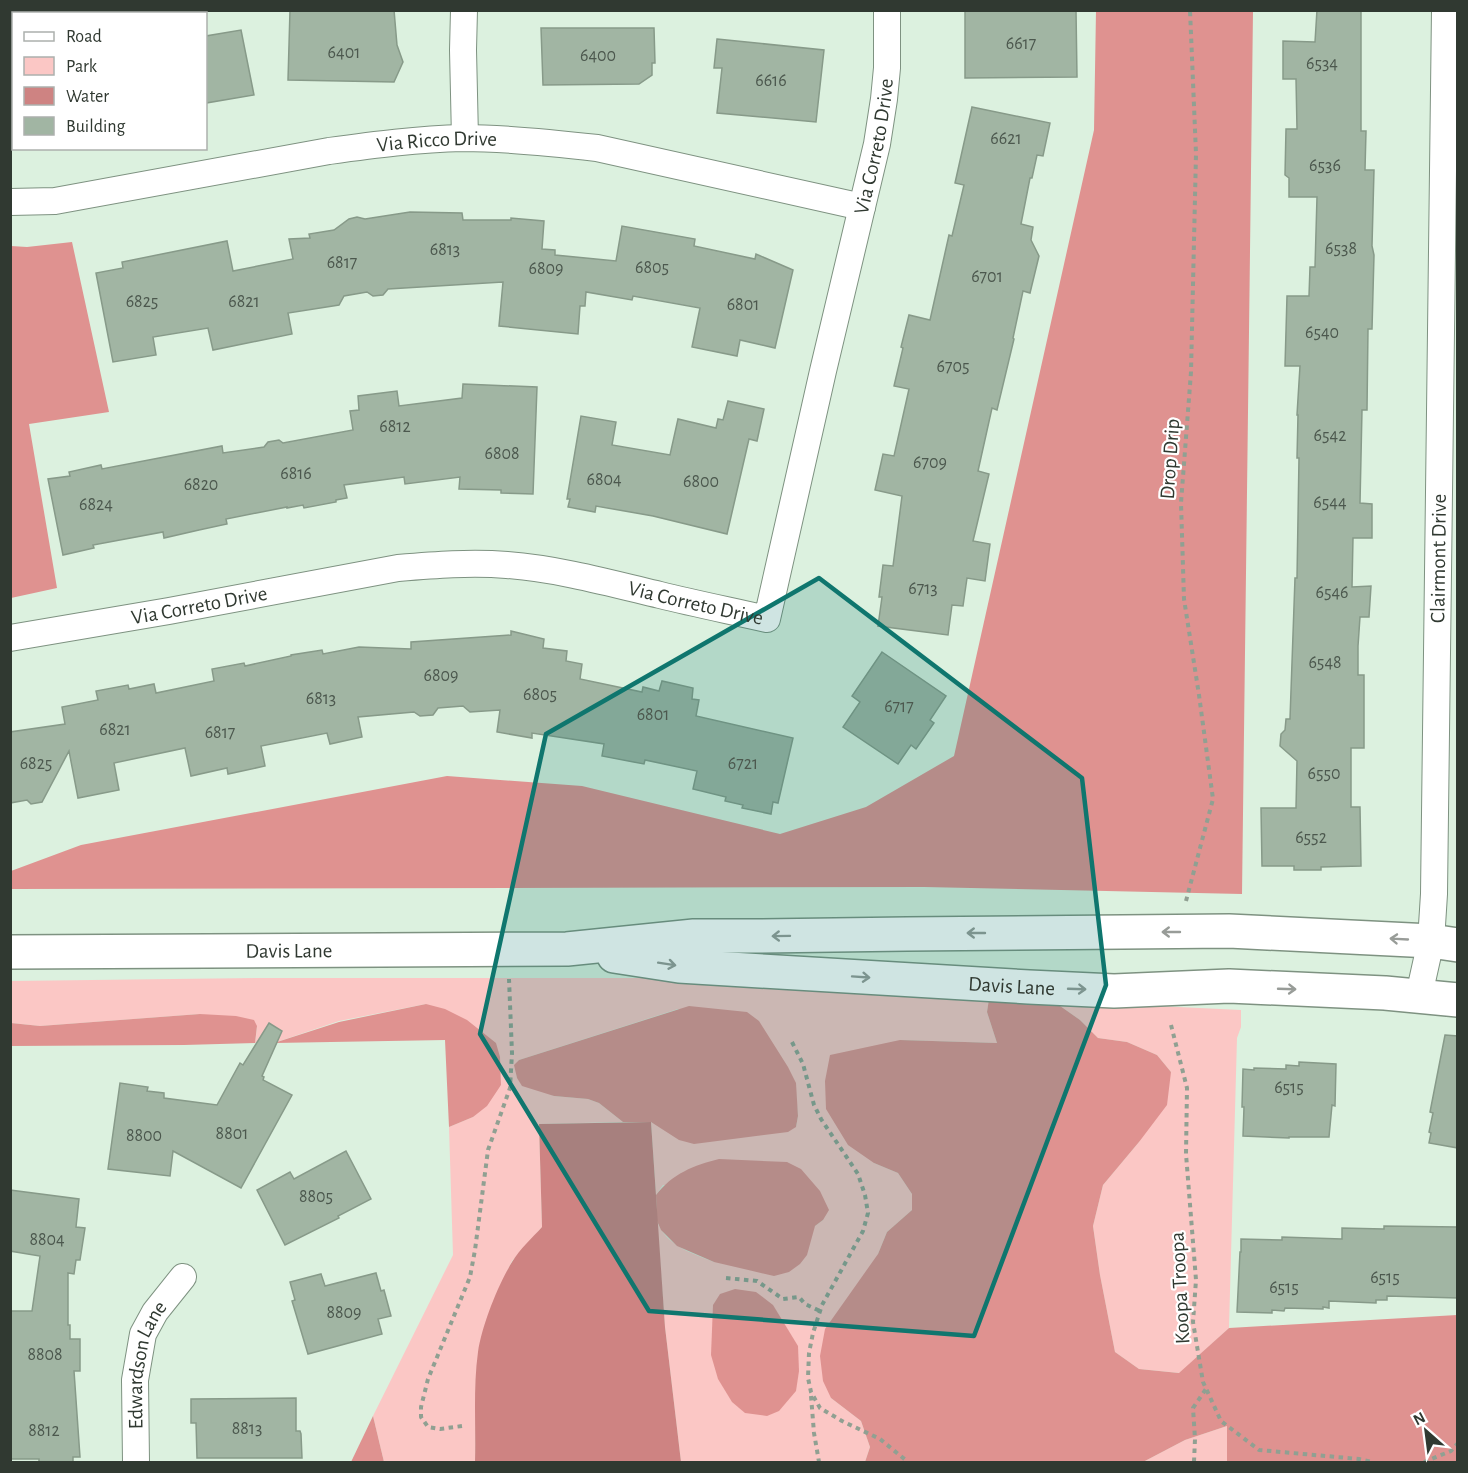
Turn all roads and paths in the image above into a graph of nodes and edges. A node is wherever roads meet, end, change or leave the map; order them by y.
1 (464, 10) edge
2 (887, 10) edge
3 (1190, 10) edge
4 (1445, 10) edge
5 (465, 138) junction
6 (10, 202) edge
7 (862, 207) junction
8 (10, 638) edge
9 (1447, 708) edge
10 (1185, 904) dead end
11 (1444, 943) edge
12 (507, 949) junction
13 (567, 949) junction
14 (10, 952) edge
15 (1419, 995) junction
16 (1458, 1000) edge
17 (1171, 1025) dead end
18 (792, 1042) dead end
19 (183, 1277) dead end
20 (726, 1278) dead end
21 (820, 1311) junction
22 (1206, 1389) junction
23 (811, 1392) junction
24 (462, 1426) dead end
25 (1458, 1443) edge
26 (136, 1462) edge
27 (819, 1462) edge
28 (908, 1462) edge
29 (1194, 1462) edge
30 (1371, 1462) edge
31 (1424, 1462) edge

1 - 5 street
2 - 7 street, Via Correto Drive
3 - 10 path, Drop Drip
4 - 9 street, Clairmont Drive
5 - 6 street, Via Ricco Drive
5 - 7 street, Via Ricco Drive
7 - 8 street, Via Correto Drive
9 - 11 street, Clairmont Drive
11 -> 13 street, Davis Lane
11 - 15 street, Clairmont Drive
12 - 13 street, Davis Lane
12 - 14 street, Davis Lane
12 - 24 path
13 -> 15 street, Davis Lane
15 - 16 street, Davis Lane
17 - 22 path, Koopa Troopa
18 - 21 path
19 - 26 street, Edwardson Lane
20 - 21 path
21 - 23 path
22 - 29 path
22 - 30 path, Koopa Troopa
23 - 27 path
23 - 28 path
25 - 31 path

